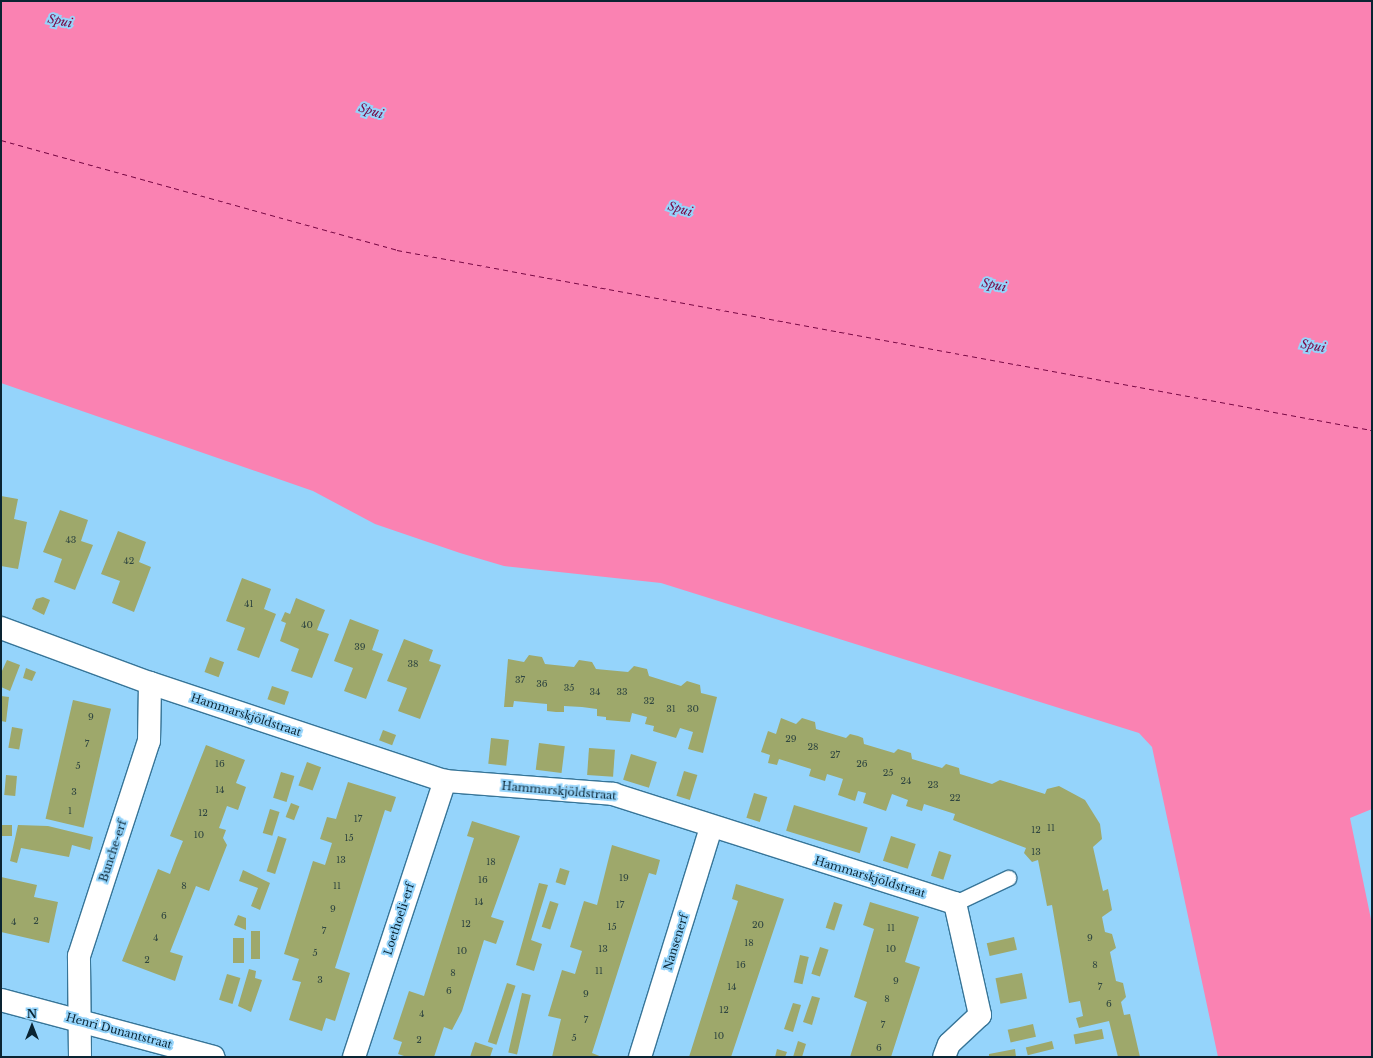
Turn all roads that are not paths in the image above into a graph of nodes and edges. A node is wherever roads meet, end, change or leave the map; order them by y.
1 (1, 628) edge
2 (150, 683) junction
3 (445, 781) junction
4 (711, 827) junction
5 (1008, 878) dead end
6 (955, 903) junction
7 (1, 1000) edge
8 (82, 1019) junction
9 (80, 1057) edge
10 (213, 1057) edge
11 (354, 1057) edge
12 (640, 1057) edge
13 (944, 1057) edge

1 - 2 street, Hammarskjöldstraat
2 - 3 street, Hammarskjöldstraat
2 - 8 street, Bunche-erf
3 - 4 street, Hammarskjöldstraat
3 - 11 street, Loethoeli-erf
4 - 6 street, Hammarskjöldstraat
4 - 12 street, Nansenerf
5 - 6 lane
6 - 13 street
7 - 8 street, Henri Dunantstraat
8 - 9 street, Bunche-erf
8 - 10 street, Henri Dunantstraat

